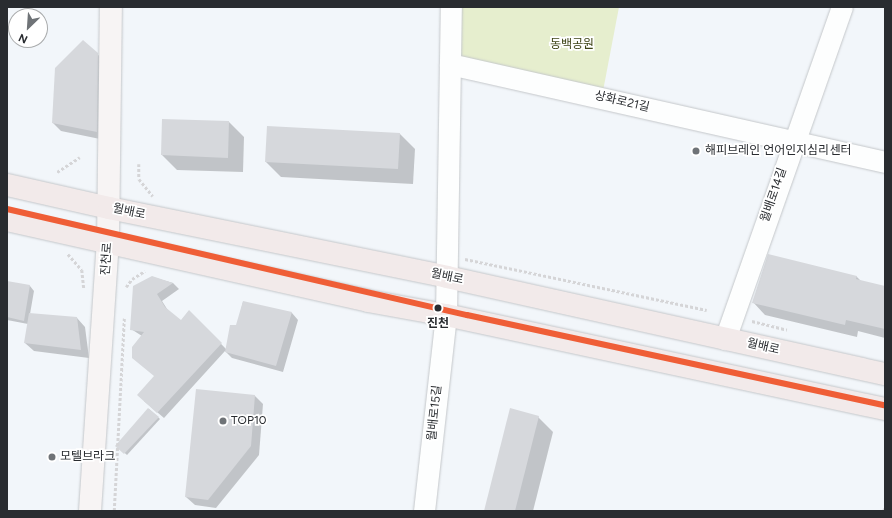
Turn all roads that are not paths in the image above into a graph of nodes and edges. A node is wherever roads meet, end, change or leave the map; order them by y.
1 (111, 7) edge
2 (451, 7) edge
3 (842, 7) edge
4 (450, 64) junction
5 (793, 140) junction
6 (885, 162) edge
7 (7, 185) edge
8 (109, 208) junction
9 (7, 220) edge
10 (108, 243) junction
11 (447, 277) junction
12 (446, 315) junction
13 (725, 338) junction
14 (885, 374) edge
15 (885, 409) edge
16 (90, 511) edge
17 (424, 511) edge

1 - 8 main road, 진천로
2 - 4 street
3 - 5 street, 월배로14길
4 - 5 street, 상화로21길
4 - 11 street
5 - 6 street, 상화로21길
5 - 13 street, 월배로14길
7 - 8 main road, 월배로
8 - 10 main road, 진천로
8 - 11 main road, 월배로
9 - 10 main road
10 - 12 main road
10 - 16 main road, 진천로
11 - 12 street
11 - 13 main road, 월배로
12 - 15 main road
12 - 17 street, 월배로15길
13 - 14 main road, 월배로

